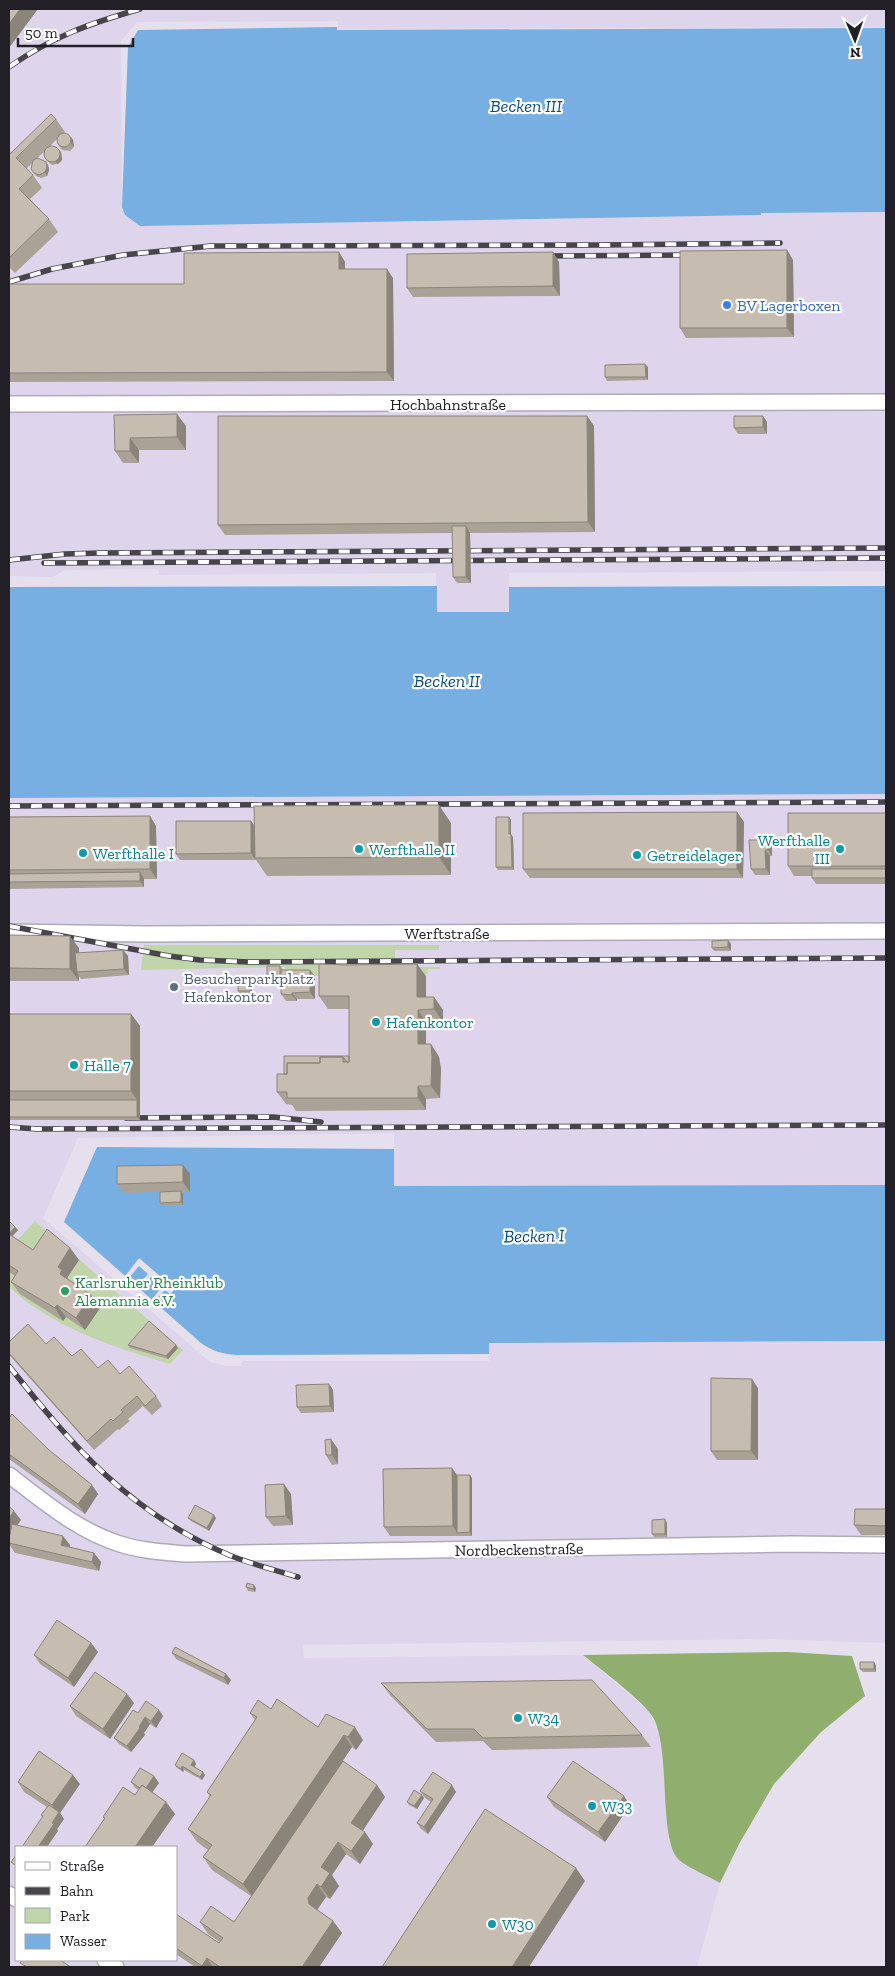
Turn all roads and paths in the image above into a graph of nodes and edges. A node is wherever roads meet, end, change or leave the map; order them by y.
1 (886, 402) edge
2 (9, 404) edge
3 (886, 931) edge
4 (9, 932) edge
5 (9, 1475) edge
6 (886, 1545) edge

1 - 2 street, Hochbahnstraße
3 - 4 street, Werftstraße
5 - 6 street, Nordbeckenstraße

